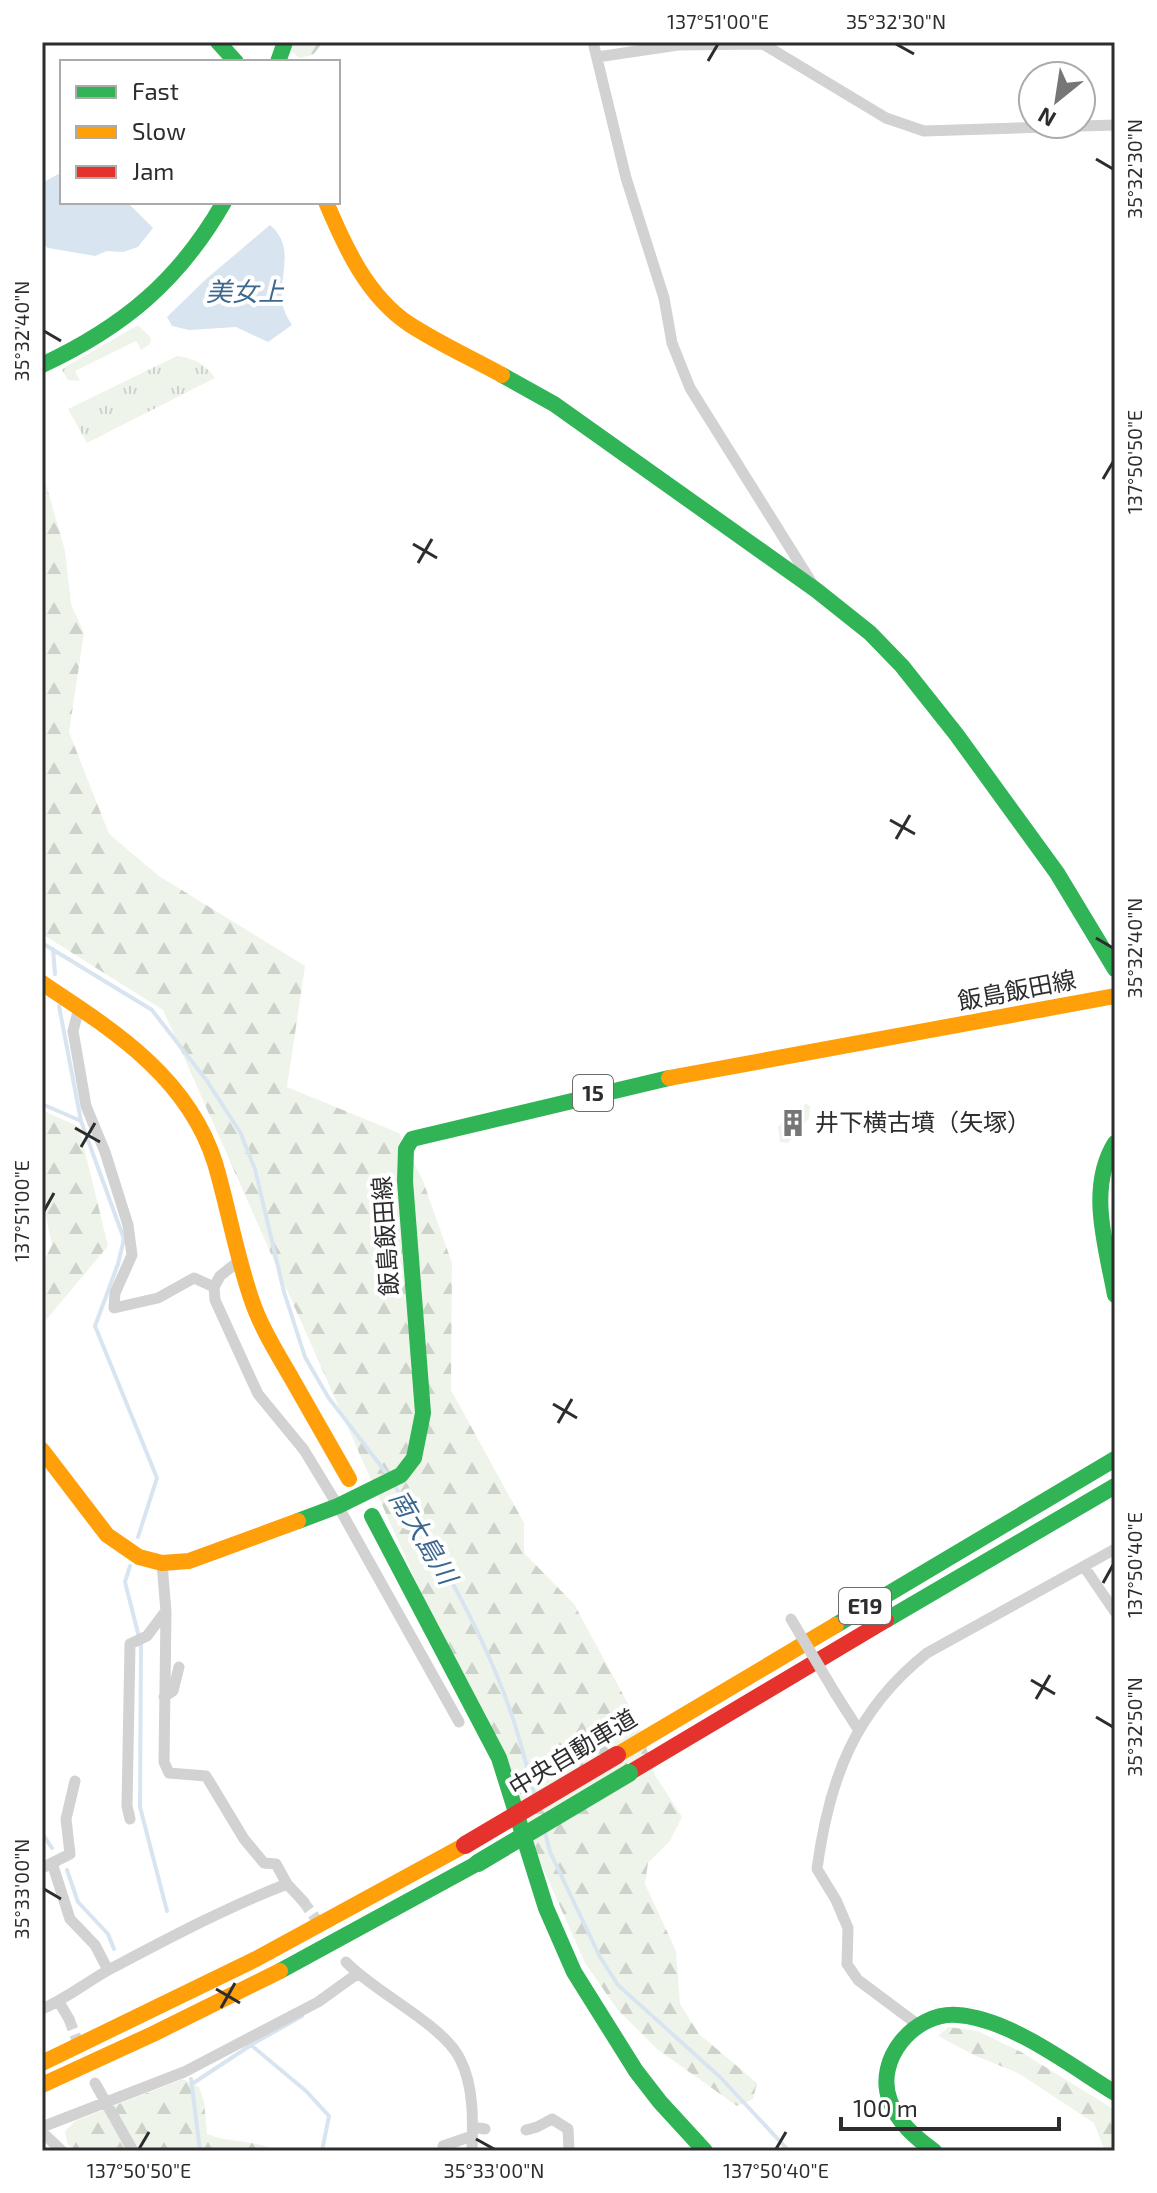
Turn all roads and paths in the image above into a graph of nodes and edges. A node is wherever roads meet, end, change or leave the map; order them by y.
1 (218, 42) edge
2 (593, 42) edge
3 (597, 57) junction
4 (234, 60) edge
5 (1115, 125) edge
6 (223, 204) edge
7 (327, 204) edge
8 (42, 365) edge
9 (816, 590) junction
10 (1115, 969) edge
11 (42, 983) edge
12 (1115, 996) edge
13 (79, 1008) junction
14 (1115, 1143) edge
15 (240, 1260) junction
16 (214, 1287) junction
17 (1115, 1295) edge
18 (42, 1450) edge
19 (1115, 1459) edge
20 (349, 1479) dead end
21 (1115, 1486) edge
22 (338, 1506) junction
23 (372, 1516) dead end
24 (1115, 1549) edge
25 (162, 1563) junction
26 (1085, 1568) junction
27 (166, 1612) junction
28 (1115, 1612) edge
29 (791, 1619) dead end
30 (179, 1667) dead end
31 (164, 1697) junction
32 (459, 1722) dead end
33 (858, 1729) junction
34 (75, 1781) dead end
35 (130, 1819) dead end
36 (47, 1866) edge
37 (287, 1884) junction
38 (303, 1901) tunnel mouth
39 (346, 1962) dead end
40 (108, 1970) junction
41 (357, 1974) junction
42 (59, 2002) junction
43 (42, 2009) edge
44 (69, 2019) tunnel mouth
45 (917, 2024) junction
46 (42, 2063) edge
47 (95, 2083) dead end
48 (42, 2085) edge
49 (1115, 2093) edge
50 (107, 2101) junction
51 (42, 2130) edge
52 (526, 2130) dead end
53 (477, 2131) junction
54 (443, 2146) dead end
55 (62, 2151) edge
56 (133, 2151) edge
57 (472, 2151) edge
58 (569, 2151) edge
59 (705, 2151) edge
60 (934, 2151) edge

1 - 4 main road
2 - 3 street
3 - 5 street
3 - 9 street
6 - 8 main road
7 - 9 main road
9 - 10 main road
11 - 13 main road
12 - 22 main road, 飯島飯田線 / 15
13 - 15 main road
13 - 16 street
14 - 17 main road
15 - 16 street
15 - 20 main road
16 - 22 street
18 - 25 main road
19 - 46 main road, 中央自動車道 / E19, bridge
21 - 48 main road, 中央自動車道 / E19, bridge
22 - 25 main road, 飯島飯田線 / 15
22 - 32 street
23 - 59 main road
24 - 26 street
25 - 27 street
26 - 28 street
26 - 33 street
27 - 31 street
27 - 35 street
29 - 33 street, bridge
30 - 31 street
31 - 37 street
33 - 45 street
34 - 36 street
36 - 40 street
37 - 38 street
37 - 40 street
39 - 41 street
40 - 42 street
41 - 50 street
41 - 53 street
42 - 43 street
42 - 44 street
45 - 49 main road
45 - 60 main road
47 - 50 street
50 - 51 street
50 - 56 street
51 - 55 street
52 - 58 street
53 - 54 street
53 - 57 street

